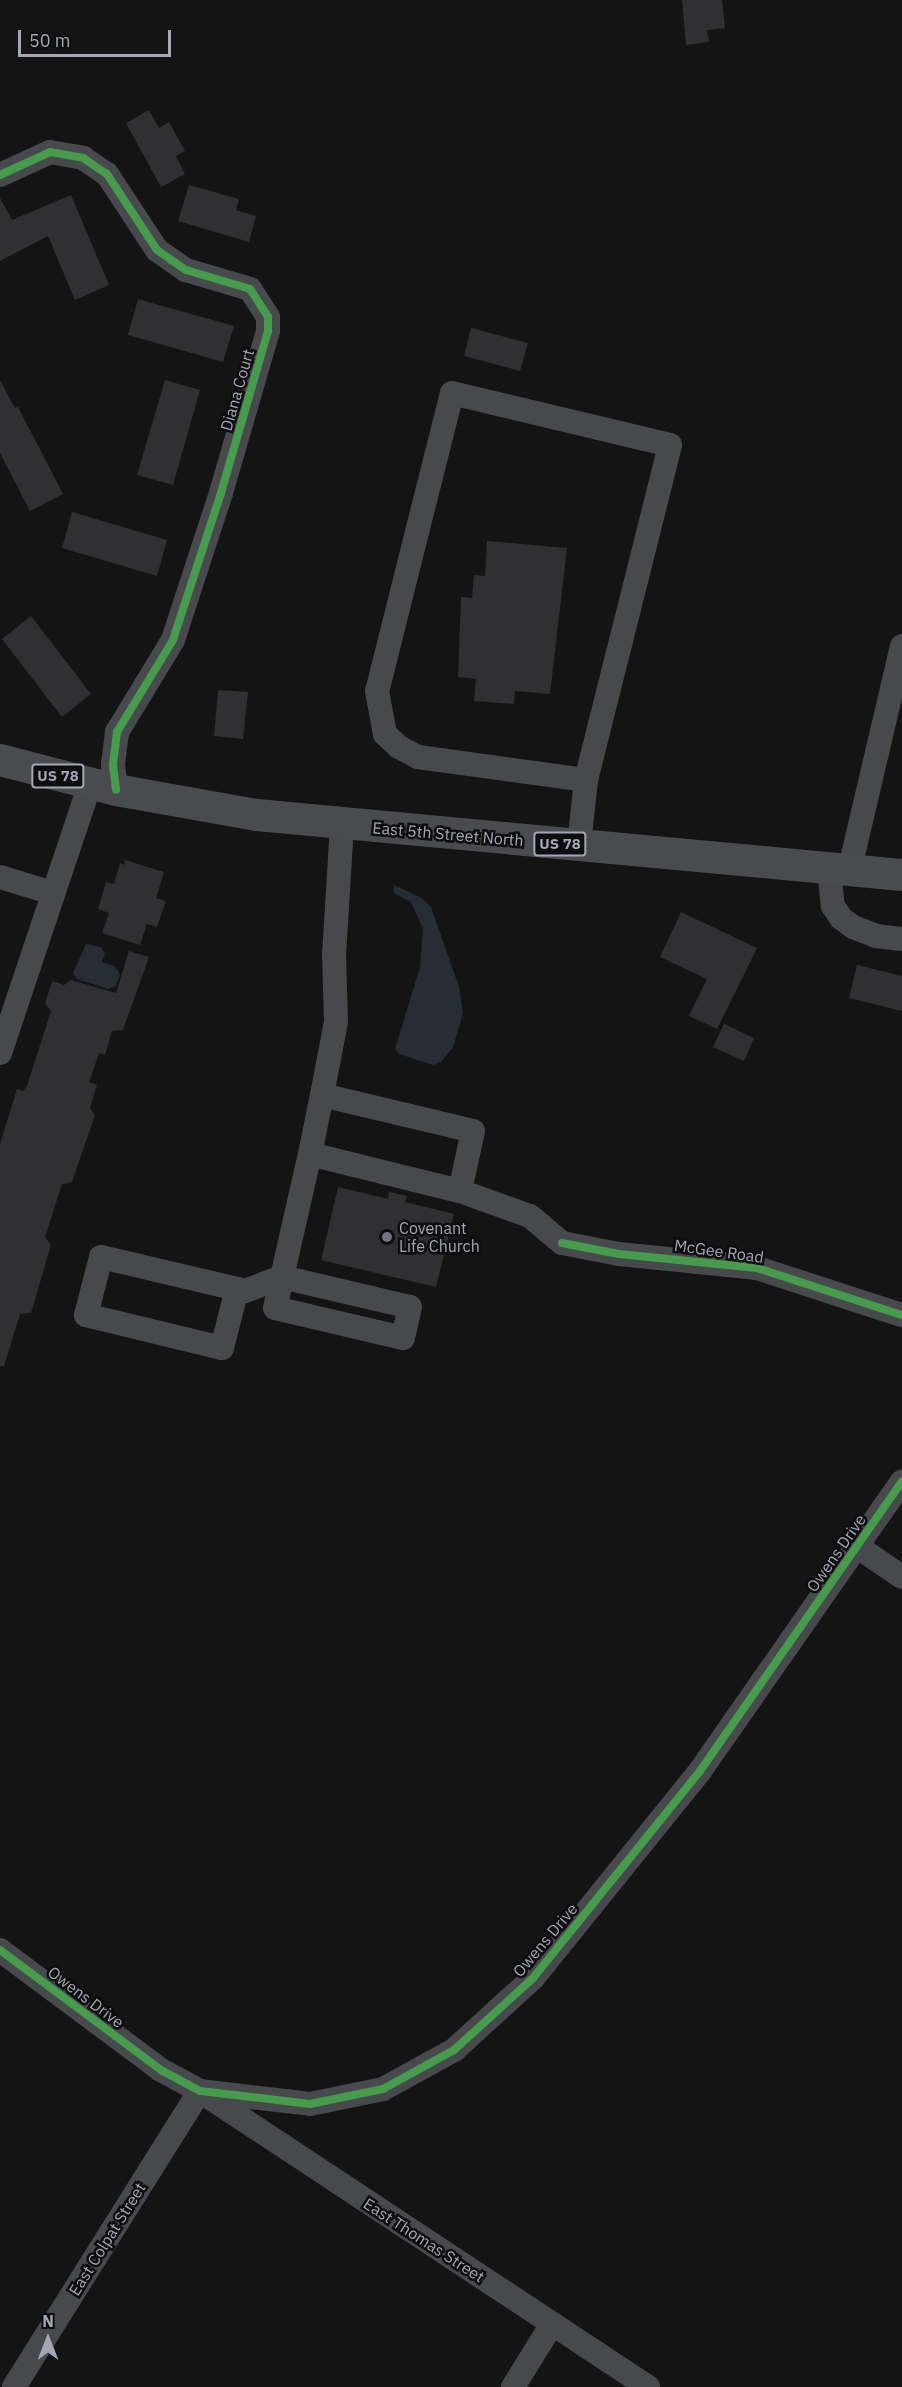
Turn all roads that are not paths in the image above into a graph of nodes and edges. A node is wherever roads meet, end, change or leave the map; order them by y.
1 (0, 175) edge
2 (901, 650) edge
3 (0, 760) edge
4 (586, 780) junction
5 (103, 787) junction
6 (342, 825) junction
7 (579, 845) junction
8 (901, 870) edge
9 (839, 871) junction
10 (0, 877) edge
11 (53, 893) junction
12 (902, 939) edge
13 (0, 1053) edge
14 (322, 1095) junction
15 (310, 1154) junction
16 (459, 1191) junction
17 (282, 1277) junction
18 (237, 1289) junction
19 (902, 1315) edge
20 (902, 1481) edge
21 (858, 1547) junction
22 (902, 1577) edge
23 (2, 1955) edge
24 (200, 2091) junction
25 (552, 2324) junction
26 (14, 2387) edge
27 (513, 2387) edge
28 (648, 2387) edge

1 - 5 street, Diana Court
2 - 9 street
3 - 5 main road, East 5th Street North / US 78
4 - 4 street
4 - 7 street
5 - 6 main road, East 5th Street North / US 78
5 - 11 street
6 - 7 main road, East 5th Street North / US 78
6 - 14 street
7 - 9 main road, East 5th Street North / US 78
8 - 9 main road, East 5th Street North / US 78
9 - 12 street
10 - 11 street
11 - 13 street
14 - 15 street
14 - 16 street
15 - 16 street
15 - 17 street
16 - 19 street, McGee Road
17 - 17 street
17 - 18 street
18 - 18 street
20 - 21 street, Owens Drive
21 - 22 street
21 - 24 street, Owens Drive
23 - 24 street, Owens Drive
24 - 25 street, East Thomas Street
24 - 26 street, East Colpat Street
25 - 27 street
25 - 28 street, East Thomas Street

